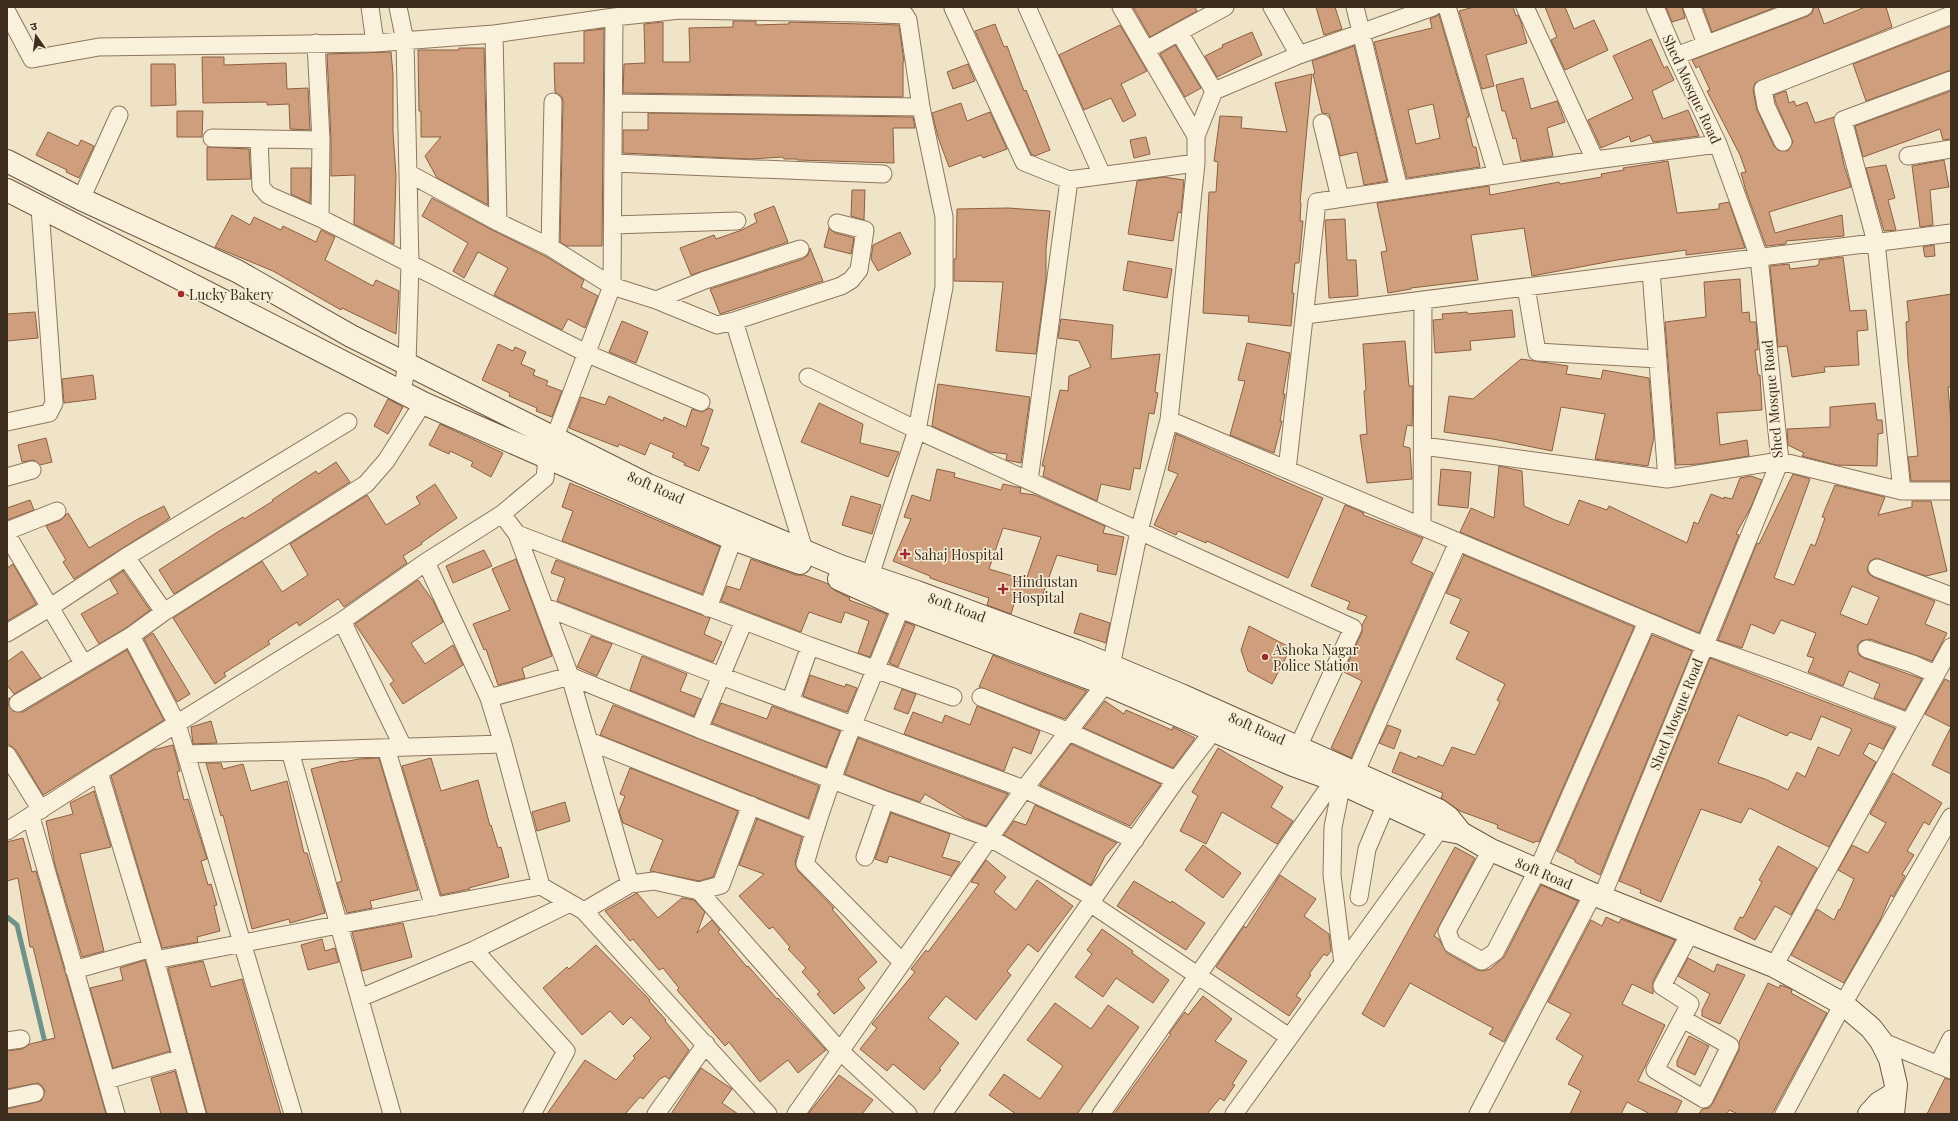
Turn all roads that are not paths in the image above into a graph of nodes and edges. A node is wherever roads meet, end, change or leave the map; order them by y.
1 (370, 7) edge
2 (398, 7) edge
3 (1027, 7) edge
4 (1121, 7) edge
5 (1225, 7) edge
6 (1272, 7) edge
7 (1355, 7) edge
8 (1433, 7) edge
9 (1447, 7) edge
10 (1525, 7) edge
11 (1655, 7) edge
12 (1692, 7) edge
13 (1804, 7) edge
14 (953, 8) edge
15 (679, 9) edge
16 (658, 10) edge
17 (7, 12) edge
18 (1206, 12) edge
19 (1951, 15) edge
20 (614, 17) junction
21 (1179, 32) junction
22 (1361, 32) junction
23 (494, 34) junction
24 (405, 41) junction
25 (316, 43) junction
26 (375, 43) junction
27 (1706, 44) junction
28 (1146, 50) junction
29 (1299, 55) junction
30 (1676, 56) junction
31 (1951, 80) edge
32 (1214, 91) junction
33 (553, 102) dead end
34 (614, 103) junction
35 (921, 106) junction
36 (119, 115) dead end
37 (1322, 123) dead end
38 (1196, 136) junction
39 (212, 138) dead end
40 (260, 139) junction
41 (321, 140) junction
42 (1782, 142) dead end
43 (1718, 144) junction
44 (1951, 149) edge
45 (1908, 156) dead end
46 (1595, 160) junction
47 (7, 161) edge
48 (614, 163) junction
49 (1196, 163) junction
50 (408, 173) junction
51 (883, 174) dead end
52 (1102, 175) junction
53 (1497, 175) junction
54 (1069, 180) junction
55 (50, 182) junction
56 (1399, 189) junction
57 (7, 190) edge
58 (82, 198) junction
59 (1340, 198) junction
60 (40, 208) junction
61 (320, 218) junction
62 (737, 221) dead end
63 (498, 222) junction
64 (837, 224) dead end
65 (613, 225) junction
66 (1951, 233) edge
67 (1876, 242) junction
68 (550, 247) junction
69 (800, 249) dead end
70 (1759, 257) junction
71 (410, 264) junction
72 (1651, 271) junction
73 (612, 286) junction
74 (1526, 287) junction
75 (656, 300) junction
76 (1423, 300) junction
77 (1305, 315) junction
78 (734, 321) junction
79 (588, 354) junction
80 (1658, 359) junction
81 (407, 364) junction
82 (808, 377) dead end
83 (402, 392) junction
84 (701, 402) dead end
85 (423, 403) junction
86 (1169, 420) junction
87 (7, 422) edge
88 (348, 422) dead end
89 (917, 430) junction
90 (1422, 446) junction
91 (551, 448) junction
92 (1780, 461) junction
93 (32, 470) dead end
94 (1287, 470) junction
95 (7, 477) edge
96 (1667, 480) junction
97 (1028, 481) junction
98 (1902, 491) junction
99 (1951, 491) edge
100 (57, 511) dead end
101 (502, 514) junction
102 (1422, 526) junction
103 (7, 531) edge
104 (1139, 531) junction
105 (517, 534) junction
106 (7, 536) edge
107 (733, 539) junction
108 (1458, 542) junction
109 (804, 550) junction
110 (126, 557) junction
111 (426, 562) junction
112 (1877, 568) dead end
113 (870, 576) junction
114 (1951, 596) edge
115 (545, 607) junction
116 (901, 607) junction
117 (49, 608) junction
118 (708, 608) junction
119 (164, 612) junction
120 (342, 621) junction
121 (744, 621) junction
122 (1647, 622) junction
123 (7, 633) edge
124 (131, 636) junction
125 (1703, 645) junction
126 (810, 646) junction
127 (1867, 649) dead end
128 (1950, 654) edge
129 (83, 663) junction
130 (875, 670) junction
131 (1935, 674) junction
132 (1108, 675) junction
133 (570, 676) junction
134 (722, 676) junction
135 (953, 697) dead end
136 (981, 697) dead end
137 (489, 698) junction
138 (790, 702) junction
139 (18, 703) dead end
140 (1908, 722) junction
141 (177, 724) junction
142 (854, 724) junction
143 (700, 729) junction
144 (1214, 730) junction
145 (1067, 731) junction
146 (589, 741) junction
147 (503, 744) junction
148 (403, 747) junction
149 (1298, 747) junction
150 (386, 748) junction
151 (290, 751) junction
152 (187, 754) junction
153 (7, 755) edge
154 (99, 772) junction
155 (833, 780) junction
156 (1176, 780) junction
157 (1345, 781) junction
158 (1024, 789) junction
159 (884, 800) junction
160 (1386, 804) junction
161 (751, 805) junction
162 (36, 814) junction
163 (1951, 818) edge
164 (814, 831) junction
165 (1451, 831) junction
166 (7, 832) edge
167 (990, 838) junction
168 (1135, 840) junction
169 (1491, 850) junction
170 (865, 857) dead end
171 (1538, 869) junction
172 (630, 884) junction
173 (541, 886) junction
174 (699, 892) junction
175 (1598, 896) junction
176 (1359, 897) dead end
177 (1092, 900) junction
178 (570, 903) junction
179 (434, 907) junction
180 (584, 911) junction
181 (339, 925) junction
182 (1690, 933) junction
183 (243, 944) junction
184 (474, 950) junction
185 (154, 954) junction
186 (902, 962) junction
187 (1342, 964) junction
188 (1774, 966) junction
189 (74, 970) junction
190 (1197, 975) junction
191 (360, 998) junction
192 (1843, 1004) junction
193 (1683, 1019) junction
194 (1289, 1037) junction
195 (1951, 1039) edge
196 (1881, 1041) junction
197 (706, 1044) junction
198 (840, 1051) junction
199 (182, 1058) junction
200 (1944, 1068) edge
201 (107, 1080) junction
202 (35, 1093) dead end
203 (7, 1099) edge
204 (1894, 1104) edge
205 (1236, 1113) edge
206 (116, 1114) edge
207 (197, 1114) edge
208 (293, 1114) edge
209 (392, 1114) edge
210 (532, 1114) edge
211 (656, 1114) edge
212 (768, 1114) edge
213 (796, 1114) edge
214 (908, 1114) edge
215 (943, 1114) edge
216 (1101, 1114) edge
217 (1478, 1114) edge
218 (1784, 1114) edge
219 (1869, 1114) edge

1 - 26 street
2 - 24 street
3 - 52 street
4 - 28 street
5 - 18 street
6 - 29 street
7 - 22 street
8 - 22 street
9 - 53 street
10 - 46 street
11 - 30 street, Shed Mosque Road
12 - 27 street
13 - 27 street
14 - 54 street
15 - 16 street
15 - 35 street
16 - 20 street
17 - 25 street
18 - 21 street
19 - 42 street
20 - 23 street
20 - 34 street
21 - 28 street
21 - 32 street
22 - 29 street
22 - 56 street
23 - 24 street
23 - 63 street
24 - 26 street
24 - 50 street
25 - 26 street
25 - 41 street
27 - 30 street
28 - 38 street
29 - 32 street
30 - 43 street, Shed Mosque Road
31 - 67 street
32 - 38 street
33 - 68 street
34 - 35 street
34 - 48 street
35 - 89 street
36 - 58 street
37 - 59 street
38 - 49 street
39 - 40 street
40 - 41 street
40 - 61 street
41 - 61 street
43 - 46 street
43 - 70 street, Shed Mosque Road
44 - 45 street
46 - 53 street
47 - 55 main road
48 - 51 street
48 - 65 street
49 - 52 street
49 - 86 street
50 - 63 street
50 - 71 street
52 - 54 street
53 - 56 street
54 - 97 street
55 - 58 main road
55 - 60 main road
56 - 59 street
57 - 60 main road
58 - 81 main road
59 - 77 street
60 - 83 main road
60 - 87 street
61 - 71 street
62 - 65 street
63 - 68 street
64 - 78 street
65 - 73 street
66 - 67 street
67 - 70 street
67 - 98 street
68 - 73 street
69 - 75 street
70 - 72 street
70 - 92 street, Shed Mosque Road
71 - 79 street
71 - 81 street
72 - 74 street
72 - 80 street
73 - 75 street
73 - 79 street
74 - 76 street
74 - 80 street
75 - 78 street
76 - 77 street
76 - 90 street
77 - 94 street
78 - 109 street
79 - 84 street
79 - 91 street
80 - 96 street
81 - 83 street
81 - 91 main road
82 - 89 street
83 - 85 main road
85 - 91 main road
85 - 119 street
86 - 94 street
86 - 104 street
88 - 110 street
89 - 97 street
89 - 113 street
90 - 96 street
90 - 102 street
91 - 101 street
91 - 107 main road
91 - 109 main road, 80ft Road
92 - 96 street
92 - 98 street
92 - 125 street, Shed Mosque Road
93 - 95 street
94 - 102 street
97 - 104 street
98 - 99 street
100 - 103 street
101 - 105 street
101 - 111 street
102 - 108 street
104 - 132 street
104 - 149 street
105 - 115 street
105 - 118 street
106 - 117 street
107 - 116 main road
107 - 118 street
108 - 122 street
108 - 157 street
109 - 113 main road, 80ft Road
110 - 117 street
110 - 119 street
111 - 120 street
111 - 137 street
112 - 114 street
113 - 132 main road, 80ft Road
115 - 133 street
115 - 134 street
116 - 130 street
116 - 132 main road
117 - 123 street
117 - 129 street
118 - 121 street
119 - 124 street
120 - 141 street
120 - 148 street
121 - 126 street
121 - 134 street
122 - 125 street
122 - 171 street
124 - 129 street
124 - 141 street
125 - 140 street
125 - 175 street, Shed Mosque Road
126 - 130 street
126 - 138 street
127 - 131 street
128 - 131 street
129 - 139 street
130 - 135 street
130 - 142 street
131 - 140 street
132 - 144 main road
132 - 145 street
132 - 149 main road, 80ft Road
133 - 137 street
133 - 143 street
133 - 146 street
134 - 138 street
134 - 143 street
136 - 145 street
137 - 147 street
138 - 142 street
140 - 188 street
141 - 152 street
141 - 154 street
142 - 155 street
142 - 158 street
143 - 155 street
144 - 156 street
144 - 157 main road
145 - 156 street
145 - 158 street
146 - 161 street
146 - 172 street
147 - 148 street
147 - 173 street
148 - 150 street
149 - 157 main road, 80ft Road
150 - 151 street
150 - 179 street
151 - 152 street
151 - 181 street
152 - 183 street
153 - 162 street
154 - 162 street
154 - 185 street
155 - 159 street
155 - 164 street
156 - 168 street
157 - 160 main road
157 - 165 main road, 80ft Road
157 - 187 street
157 - 190 street
158 - 167 street
158 - 168 street
159 - 167 street
159 - 170 street
160 - 165 main road
160 - 176 street
161 - 164 street
161 - 174 street
162 - 166 street
162 - 189 street
163 - 192 street
164 - 186 street
165 - 169 main road, 80ft Road
165 - 187 street
167 - 177 street
167 - 186 street
168 - 177 street
169 - 171 main road, 80ft Road
169 - 171 street
171 - 175 main road, 80ft Road
172 - 174 street
172 - 180 street
173 - 178 street
173 - 179 street
174 - 198 street
175 - 182 main road, 80ft Road
175 - 217 street, Shed Mosque Road
177 - 190 street
177 - 215 street
178 - 180 street
178 - 184 street
179 - 181 street
180 - 197 street
181 - 183 street
181 - 191 street
182 - 188 main road, 80ft Road
182 - 193 street
183 - 185 street
183 - 208 street
184 - 191 street
184 - 210 street
185 - 189 street
185 - 199 street
186 - 198 street
187 - 194 street
188 - 192 main road, 80ft Road
189 - 201 street
190 - 194 street
190 - 216 street
191 - 209 street
192 - 196 main road, 80ft Road
192 - 218 street
193 - 193 street
194 - 205 street
195 - 200 street
196 - 200 street
196 - 204 main road, 80ft Road
197 - 211 street
197 - 212 street
198 - 213 street
198 - 214 street
199 - 201 street
199 - 207 street
201 - 206 street
202 - 203 street
204 - 219 main road

